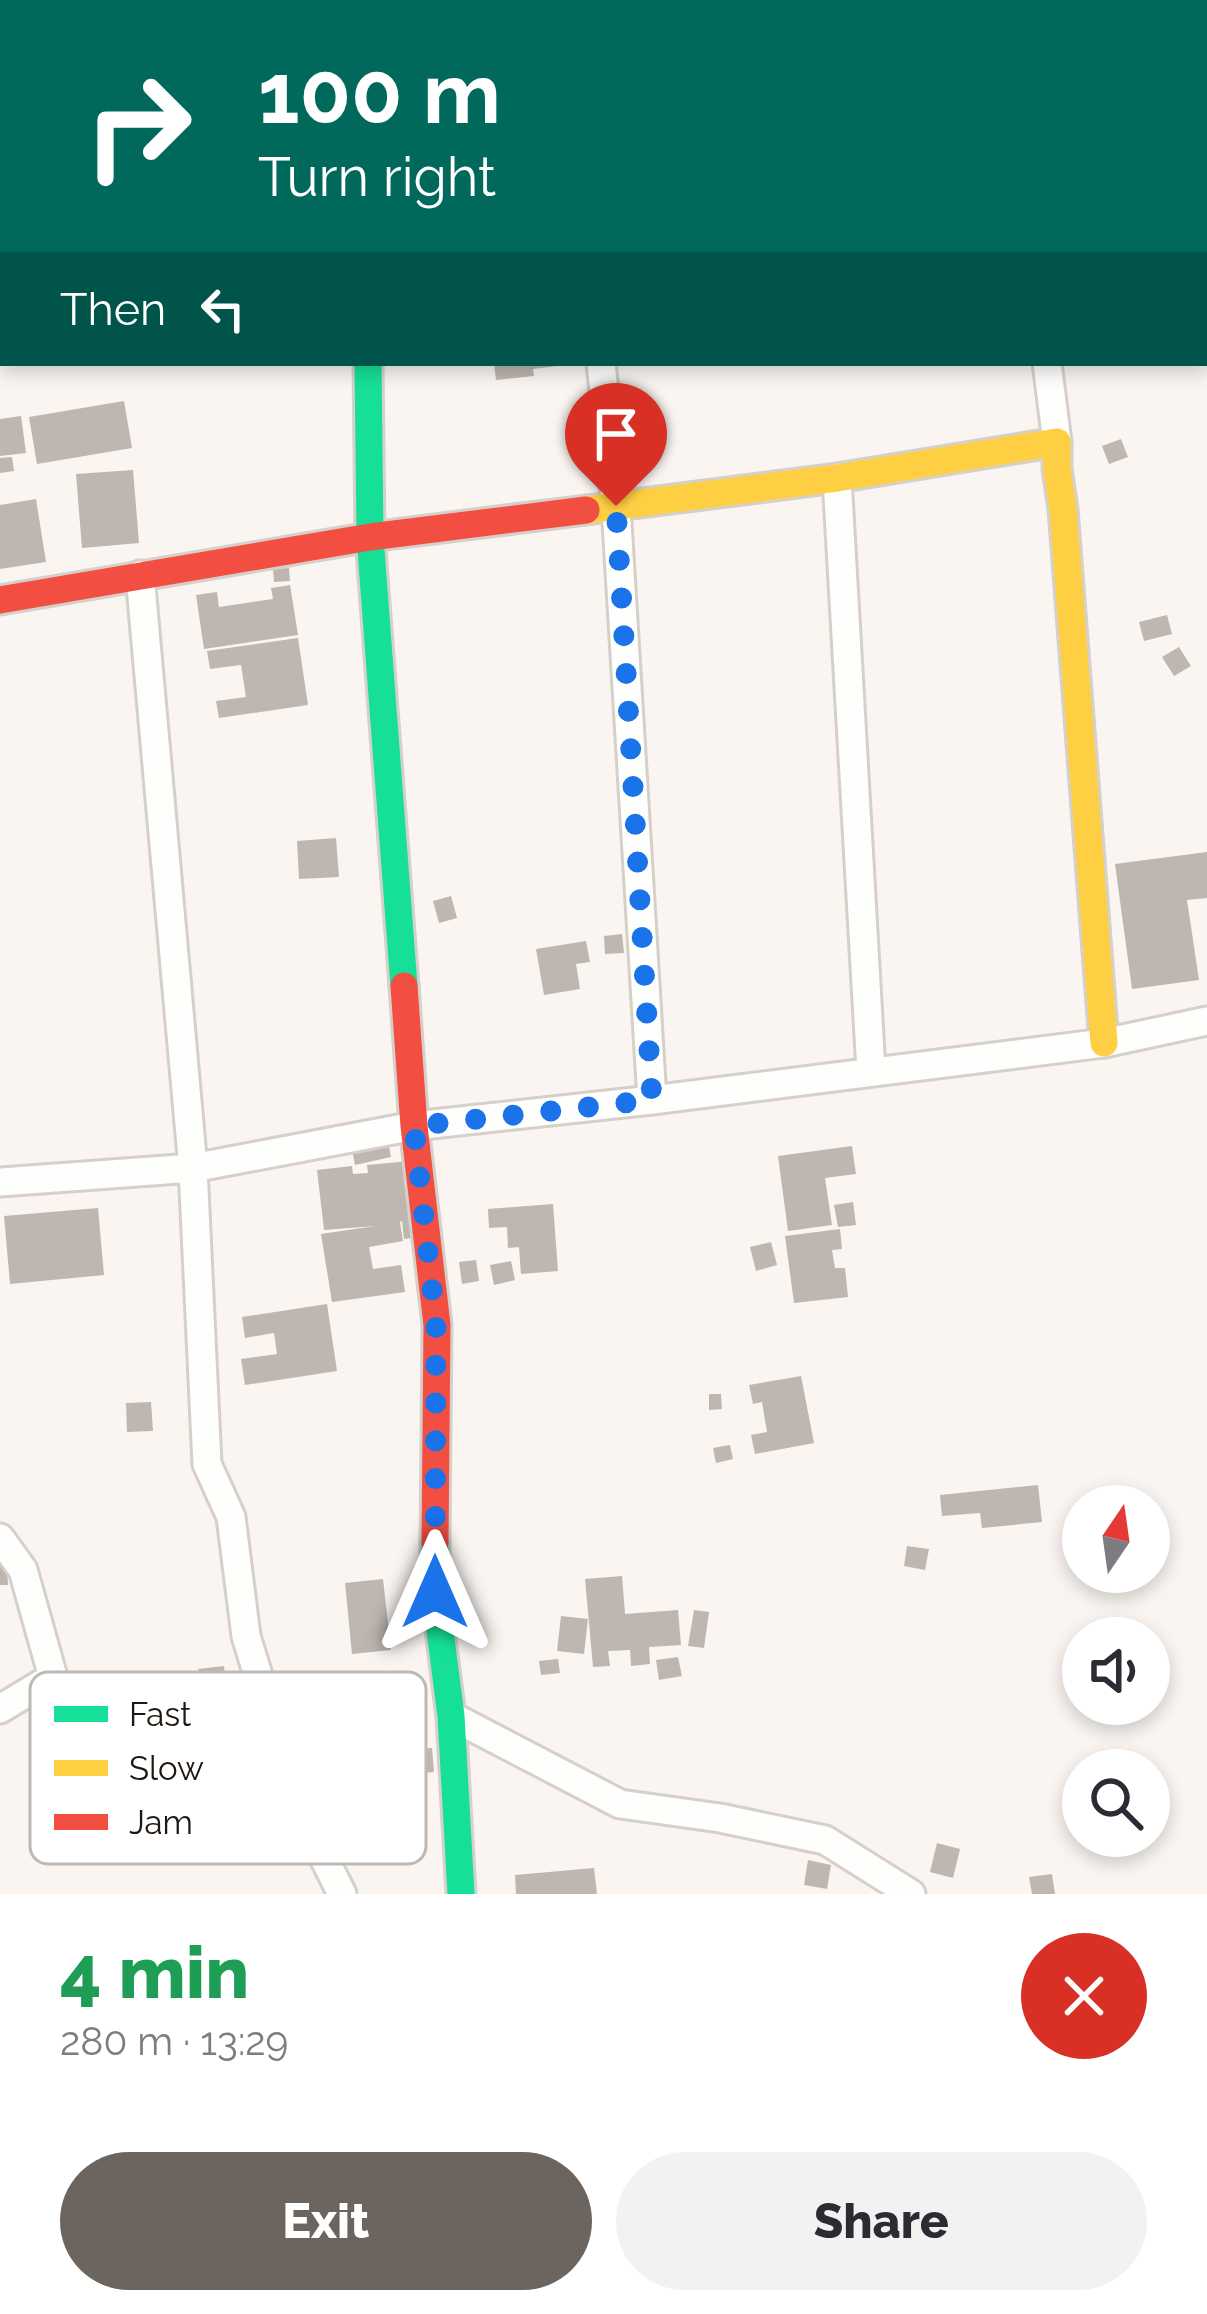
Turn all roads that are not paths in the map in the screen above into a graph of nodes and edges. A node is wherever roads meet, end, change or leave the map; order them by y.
1 (368, 366) edge
2 (601, 366) edge
3 (1047, 366) edge
4 (1057, 442) junction
5 (837, 478) junction
6 (616, 506) junction
7 (370, 537) junction
8 (140, 575) junction
9 (0, 600) edge
10 (1207, 1021) edge
11 (1104, 1043) junction
12 (871, 1071) junction
13 (652, 1100) junction
14 (414, 1126) junction
15 (193, 1168) junction
16 (0, 1181) edge
17 (0, 1538) edge
18 (51, 1672) edge
19 (257, 1672) edge
20 (30, 1690) edge
21 (0, 1708) edge
22 (451, 1716) junction
23 (327, 1864) edge
24 (342, 1894) edge
25 (461, 1894) edge
26 (910, 1894) edge

1 - 7 street
2 - 6 street
3 - 4 street
4 - 5 street
4 - 11 street
5 - 6 street
5 - 12 street
6 - 7 street
6 - 13 street
7 - 8 street
7 - 14 street
8 - 9 street
8 - 15 street
10 - 11 street
11 - 12 street
12 - 13 street
13 - 14 street
14 - 15 street
14 - 22 street
15 - 16 street
15 - 19 street
17 - 18 street
20 - 21 street
22 - 25 street
22 - 26 street
23 - 24 street

